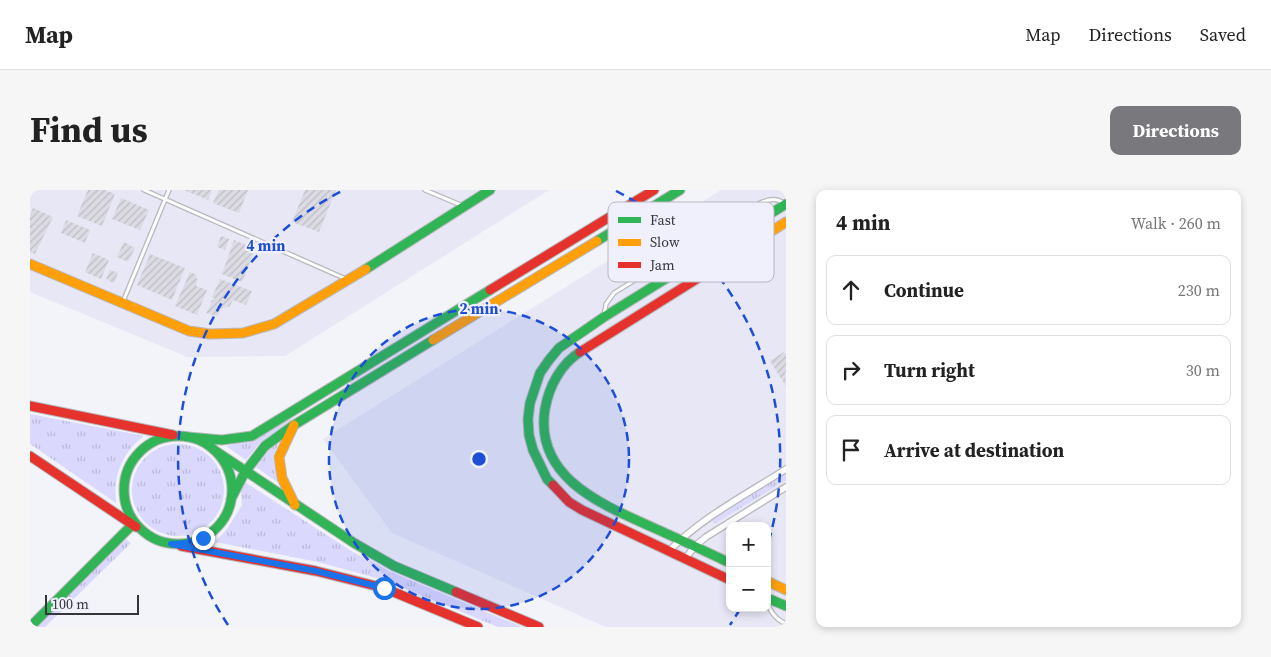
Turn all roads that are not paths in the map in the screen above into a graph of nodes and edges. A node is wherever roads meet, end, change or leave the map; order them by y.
1 (144, 190) edge
2 (169, 190) edge
3 (425, 190) edge
4 (490, 190) edge
5 (654, 190) edge
6 (680, 190) edge
7 (645, 193) edge
8 (166, 199) junction
9 (635, 202) edge
10 (660, 202) edge
11 (762, 202) edge
12 (786, 205) edge
13 (463, 206) junction
14 (774, 212) edge
15 (608, 220) edge
16 (786, 222) edge
17 (774, 229) edge
18 (608, 234) edge
19 (30, 264) edge
20 (349, 280) junction
21 (632, 282) edge
22 (661, 282) edge
23 (690, 282) edge
24 (122, 304) junction
25 (604, 317) junction
26 (613, 330) junction
27 (30, 406) edge
28 (294, 425) junction
29 (188, 437) junction
30 (214, 450) junction
31 (30, 456) edge
32 (786, 469) edge
33 (245, 472) junction
34 (786, 487) edge
35 (231, 500) junction
36 (295, 505) junction
37 (132, 525) junction
38 (147, 535) junction
39 (680, 540) junction
40 (171, 544) junction
41 (695, 546) junction
42 (669, 551) junction
43 (685, 559) junction
44 (726, 561) edge
45 (726, 578) edge
46 (771, 583) edge
47 (786, 590) edge
48 (771, 599) edge
49 (786, 606) edge
50 (771, 611) edge
51 (786, 624) edge
52 (30, 626) edge
53 (478, 627) edge
54 (539, 627) edge

1 - 8 lane
2 - 8 lane
3 - 13 lane
4 - 13 main road
5 - 7 main road
6 - 10 main road
7 - 9 main road
8 - 20 lane
8 - 24 lane
11 - 12 lane
12 - 14 main road
13 - 20 main road
15 - 29 main road
16 - 17 main road
18 - 28 main road
19 - 24 main road
20 - 24 main road
21 - 25 lane
22 - 25 main road
23 - 26 main road
25 - 26 main road
25 - 42 main road
26 - 39 main road
27 - 29 main road
28 - 33 main road
28 - 36 main road
29 - 30 main road
29 - 38 main road
30 - 33 main road
30 - 35 main road
31 - 37 main road
32 - 39 street
33 - 35 main road
33 - 36 main road
34 - 41 street
35 - 40 main road
36 - 54 main road
37 - 38 main road
37 - 52 main road
38 - 40 main road
39 - 41 main road
39 - 42 street
40 - 53 main road
41 - 43 street
41 - 44 main road
42 - 43 main road
43 - 45 main road
46 - 47 main road
48 - 49 main road
50 - 51 lane

